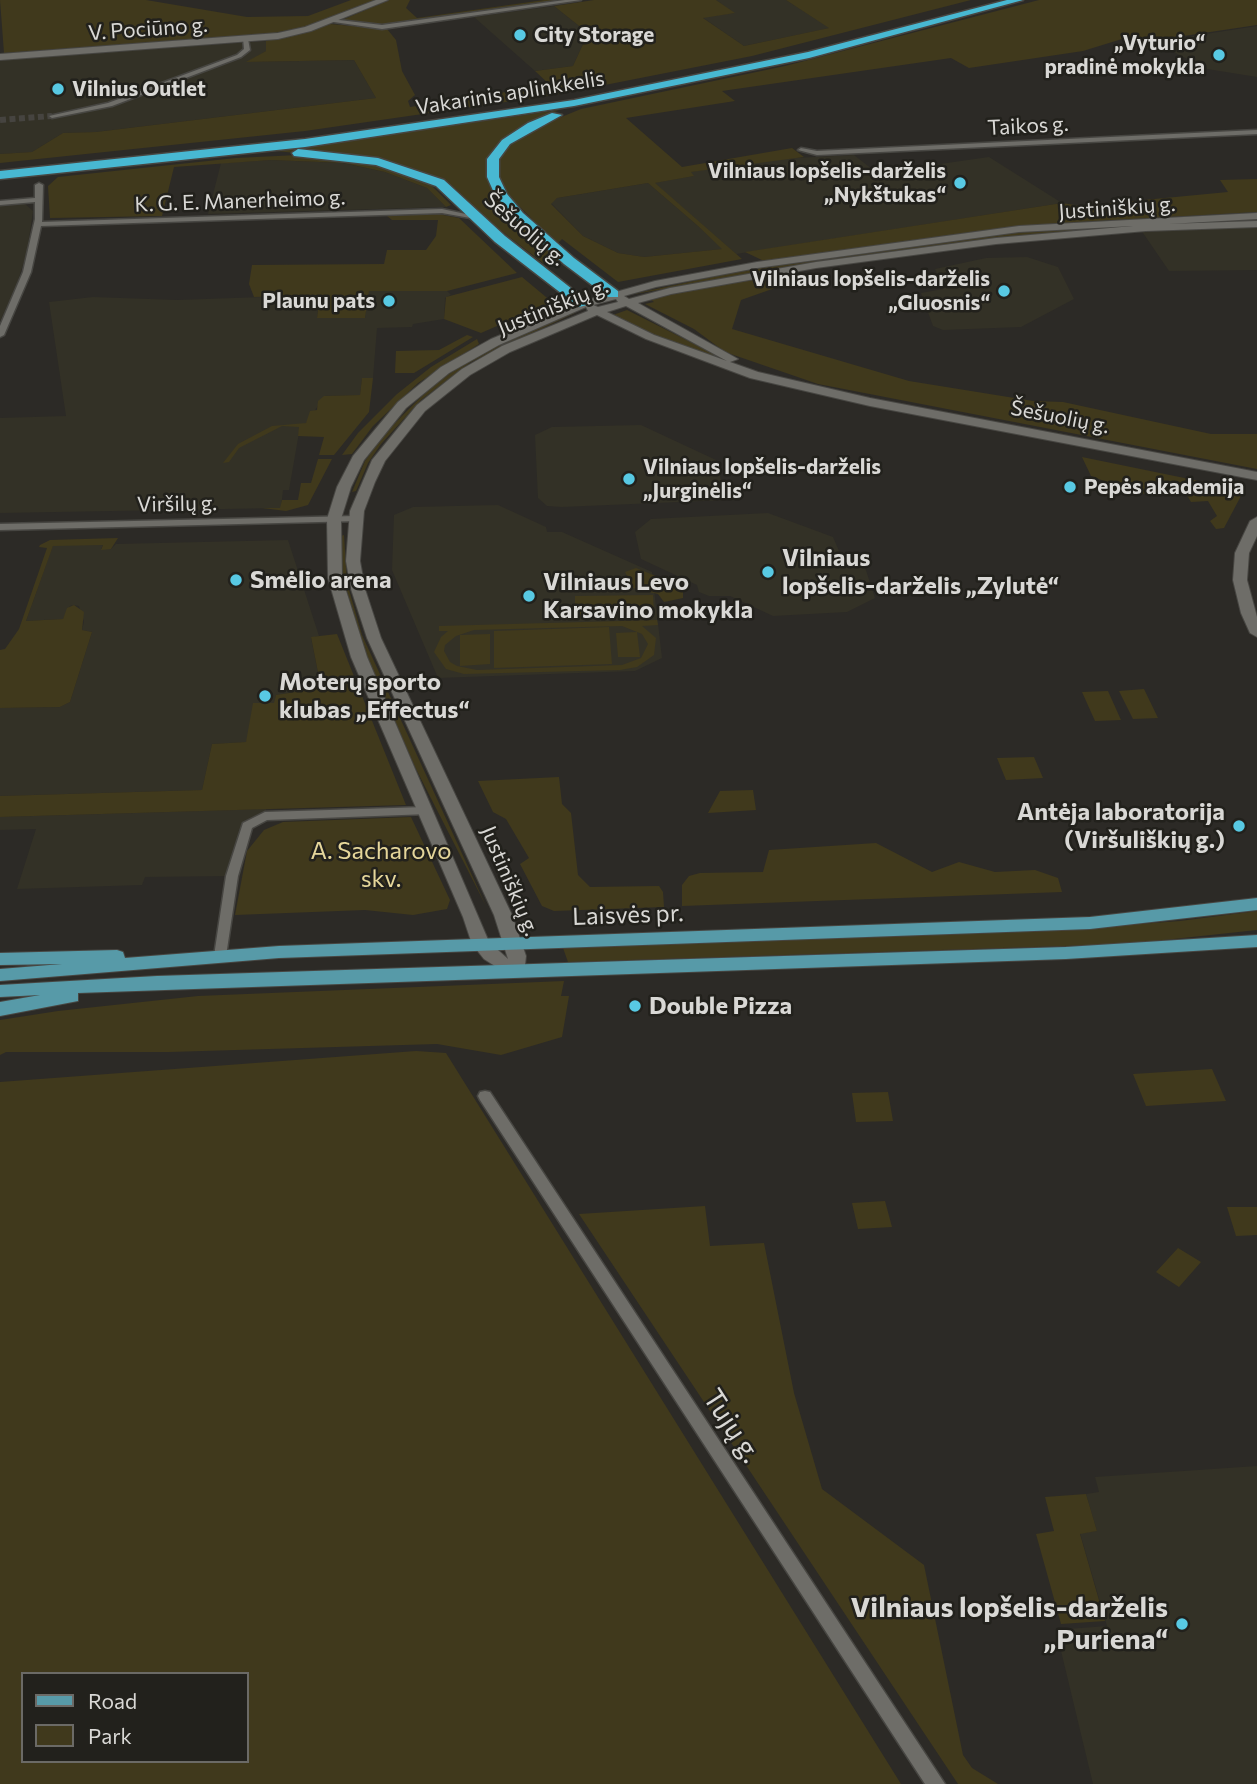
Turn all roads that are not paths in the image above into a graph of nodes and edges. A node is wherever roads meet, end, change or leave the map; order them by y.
1 (384, 0) edge
2 (578, 0) edge
3 (989, 0) edge
4 (1018, 0) edge
5 (330, 21) junction
6 (245, 40) junction
7 (0, 57) edge
8 (621, 94) junction
9 (52, 116) tunnel mouth
10 (1257, 132) edge
11 (801, 150) dead end
12 (198, 156) junction
13 (0, 168) edge
14 (0, 176) edge
15 (39, 186) dead end
16 (459, 199) junction
17 (39, 200) junction
18 (0, 203) edge
19 (442, 211) junction
20 (475, 216) junction
21 (1257, 216) edge
22 (38, 224) junction
23 (1257, 224) edge
24 (569, 261) junction
25 (537, 270) junction
26 (613, 294) junction
27 (625, 302) junction
28 (584, 304) junction
29 (597, 311) junction
30 (0, 335) edge
31 (814, 389) junction
32 (1257, 476) edge
33 (334, 519) junction
34 (356, 519) junction
35 (1257, 522) edge
36 (0, 527) edge
37 (1257, 633) edge
38 (425, 811) junction
39 (1257, 904) edge
40 (1257, 941) edge
41 (512, 943) junction
42 (481, 944) junction
43 (220, 956) junction
44 (0, 959) edge
45 (183, 960) junction
46 (512, 971) junction
47 (0, 975) edge
48 (157, 982) junction
49 (0, 991) edge
50 (0, 1009) edge
51 (485, 1096) dead end
52 (936, 1784) edge

1 - 5 main road, V. Pociūno g.
2 - 5 street
3 - 13 highway, Vakarinis aplinkkelis
4 - 8 highway, Vakarinis aplinkkelis
5 - 6 main road, V. Pociūno g.
6 - 7 main road, V. Pociūno g.
6 - 9 street
8 - 12 highway, Vakarinis aplinkkelis
8 - 24 highway, Šešuolių g.
10 - 11 street, Taikos g.
12 - 14 highway, Vakarinis aplinkkelis
12 - 16 highway, Šešuolių g.
15 - 17 street
16 - 19 street
16 - 20 highway, Šešuolių g.
17 - 18 street
17 - 22 street
19 - 20 street, K. G. E. Manerheimo g.
19 - 22 street, K. G. E. Manerheimo g.
20 - 25 highway, Šešuolių g.
21 - 26 main road, Justiniškių g.
22 - 30 street
23 - 27 main road, Justiniškių g.
24 - 25 highway
24 - 26 highway, Šešuolių g.
25 - 28 highway, Šešuolių g.
26 - 27 main road, Šešuolių g.
26 - 28 main road, Justiniškių g.
27 - 29 main road, Justiniškių g.
27 - 31 main road, Šešuolių g.
28 - 29 main road, Šešuolių g.
28 - 33 main road, Justiniškių g.
29 - 31 main road, Šešuolių g.
29 - 34 main road, Justiniškių g.
31 - 32 main road, Šešuolių g.
33 - 34 street, Viršilų g.
33 - 36 street, Viršilų g.
33 - 38 main road, Justiniškių g.
34 - 41 main road, Justiniškių g.
35 - 37 main road
38 - 42 main road, Justiniškių g.
38 - 43 street
39 - 41 main road, Laisvės pr.
40 - 46 main road
41 - 42 main road, Laisvės pr.
41 - 46 main road, Justiniškių g.
42 - 43 main road, Laisvės pr.
42 - 46 main road, Justiniškių g.
43 - 45 main road, Laisvės pr.
44 - 45 main road
45 - 47 main road, Laisvės pr.
46 - 48 main road
48 - 49 main road
48 - 50 main road
51 - 52 street, Tujų g.

